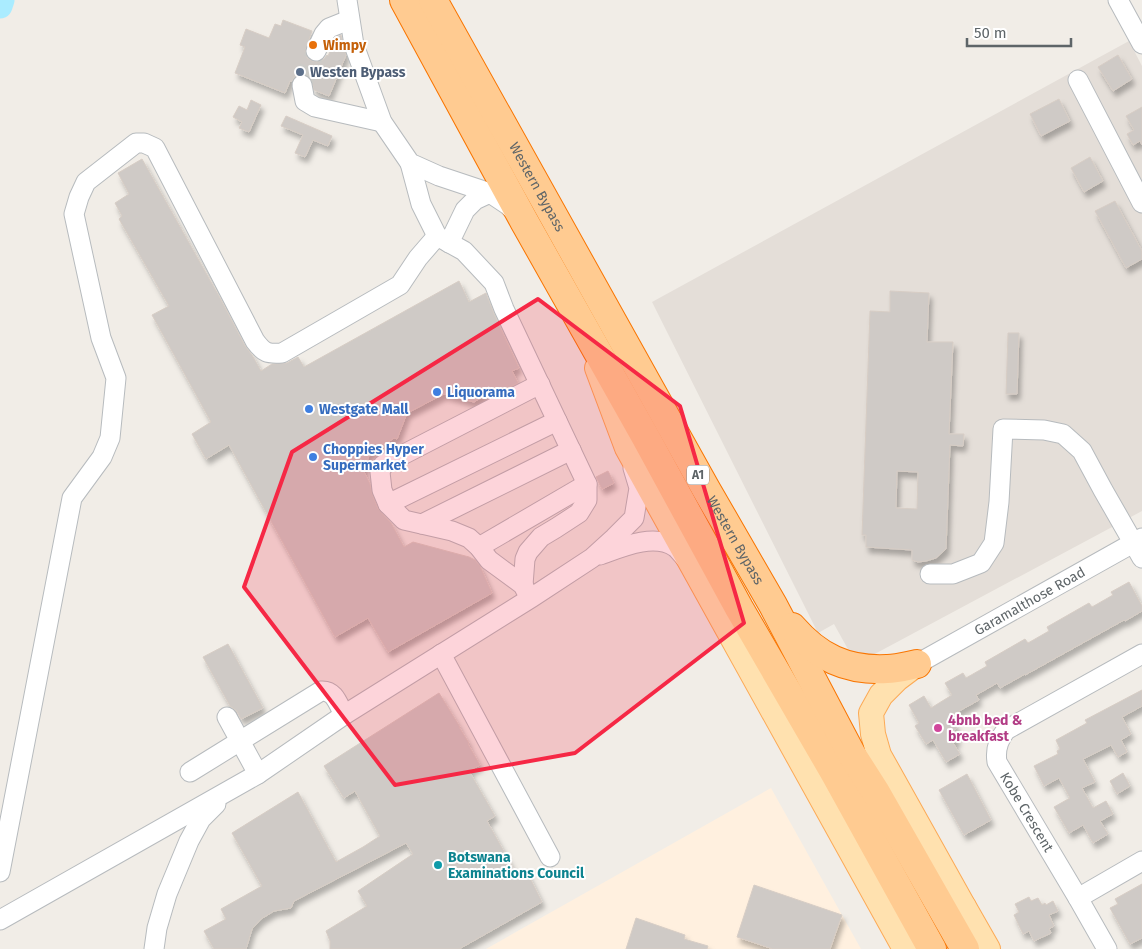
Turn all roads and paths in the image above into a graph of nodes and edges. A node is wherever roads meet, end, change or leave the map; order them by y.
1 (347, 0) edge
2 (404, 0) edge
3 (433, 0) edge
4 (1118, 0) edge
5 (349, 20) junction
6 (1142, 44) edge
7 (316, 51) tunnel mouth
8 (1078, 80) dead end
9 (302, 85) dead end
10 (382, 122) junction
11 (410, 163) junction
12 (490, 193) junction
13 (1142, 203) edge
14 (524, 220) junction
15 (443, 239) junction
16 (577, 315) junction
17 (540, 384) junction
18 (557, 421) junction
19 (627, 448) junction
20 (571, 450) junction
21 (587, 484) junction
22 (388, 504) junction
23 (422, 524) junction
24 (1139, 546) edge
25 (479, 547) junction
26 (592, 558) junction
27 (693, 568) junction
28 (930, 574) dead end
29 (527, 591) junction
30 (773, 605) junction
31 (441, 654) junction
32 (1142, 654) edge
33 (917, 664) junction
34 (344, 715) junction
35 (227, 717) dead end
36 (240, 741) junction
37 (190, 772) dead end
38 (258, 774) junction
39 (229, 790) junction
40 (875, 791) junction
41 (550, 858) dead end
42 (1142, 861) edge
43 (0, 872) edge
44 (1078, 898) junction
45 (964, 907) junction
46 (0, 920) edge
47 (154, 949) edge
48 (905, 949) edge
49 (932, 949) edge
50 (965, 949) edge
51 (988, 949) edge
52 (1107, 949) edge

1 - 5 street
2 - 14 highway, Western Bypass / A1
3 - 30 highway, Western Bypass / A1
4 - 6 street
5 - 7 street
5 - 10 street
8 - 13 street
9 - 10 street
10 - 11 street
11 - 12 street
11 - 15 street
12 - 14 street
12 - 15 street
14 - 16 highway, Western Bypass / A1
15 - 17 street
15 - 43 street
16 - 19 main road
16 - 49 highway, Western Bypass / A1
17 - 18 street
17 - 22 street
18 - 20 street
18 - 22 street
19 - 26 street
19 - 27 main road
20 - 21 street
20 - 23 street
21 - 25 street
21 - 29 street
22 - 23 street
23 - 25 street
24 - 28 street
24 - 33 street, Garamalthose Road
25 - 29 street
26 - 27 street
26 - 29 street
27 - 48 main road
29 - 31 street
30 - 33 highway
30 - 40 highway, Western Bypass / A1
31 - 34 street
31 - 41 street
32 - 44 street, Kobe Crescent
33 - 45 main road
34 - 36 street
34 - 38 street
35 - 36 street
36 - 37 street
36 - 38 street
38 - 39 street
39 - 46 street
39 - 47 street
40 - 45 main road
40 - 50 highway, Western Bypass / A1
42 - 44 street
44 - 52 street, Kobe Crescent
45 - 51 main road

